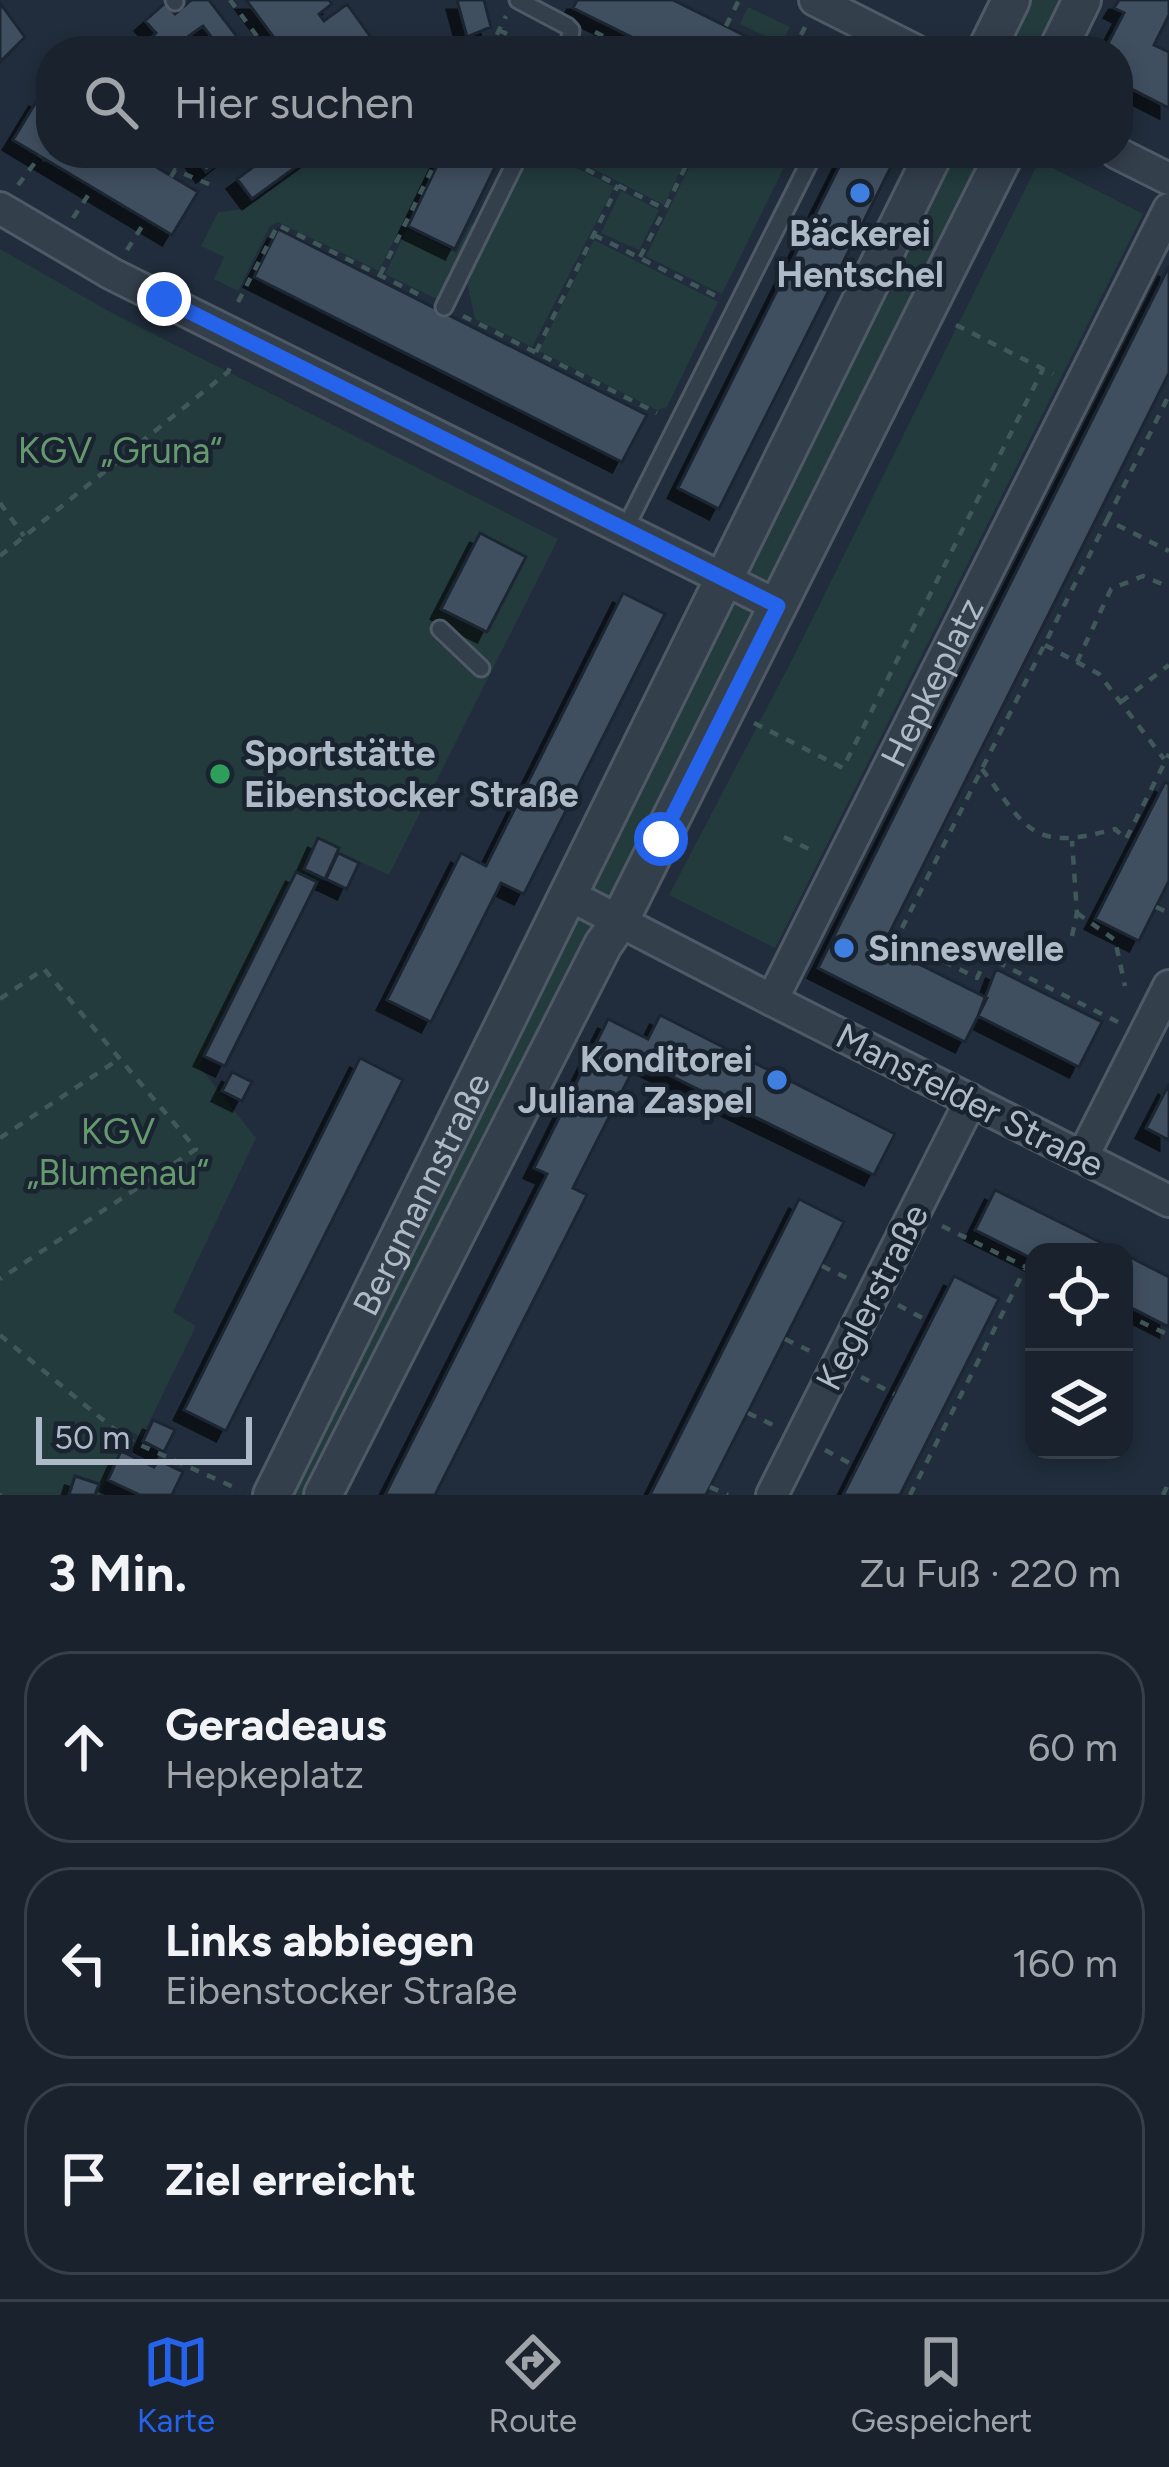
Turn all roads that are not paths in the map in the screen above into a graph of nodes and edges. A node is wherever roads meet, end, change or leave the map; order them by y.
1 (516, 0) edge
2 (815, 0) edge
3 (1011, 0) edge
4 (1082, 0) edge
5 (570, 36) edge
6 (864, 36) edge
7 (993, 36) edge
8 (1064, 36) edge
9 (1133, 161) edge
10 (513, 168) edge
11 (806, 168) edge
12 (926, 168) edge
13 (998, 168) edge
14 (1169, 179) edge
15 (0, 208) edge
16 (1169, 209) edge
17 (444, 307) dead end
18 (625, 529) junction
19 (721, 578) junction
20 (778, 606) junction
21 (440, 628) dead end
22 (481, 668) dead end
23 (571, 896) junction
24 (619, 922) junction
25 (1169, 986) edge
26 (772, 1000) junction
27 (971, 1100) junction
28 (1083, 1156) junction
29 (1169, 1201) edge
30 (272, 1495) edge
31 (323, 1495) edge
32 (772, 1495) edge

1 - 5 lane
2 - 6 street
3 - 7 street
4 - 8 street
9 - 14 street
10 - 17 lane
11 - 18 lane
12 - 19 street
13 - 20 street
15 - 18 street
16 - 26 street, Hepkeplatz
18 - 19 street
19 - 20 street
19 - 23 street
20 - 24 street
21 - 22 lane
23 - 24 street
23 - 30 street, Bergmannstraße
24 - 26 street
24 - 31 street, Bergmannstraße
25 - 28 street
26 - 27 street, Mansfelder Straße
27 - 28 street, Mansfelder Straße
27 - 32 street, Keglerstraße
28 - 29 street, Mansfelder Straße

